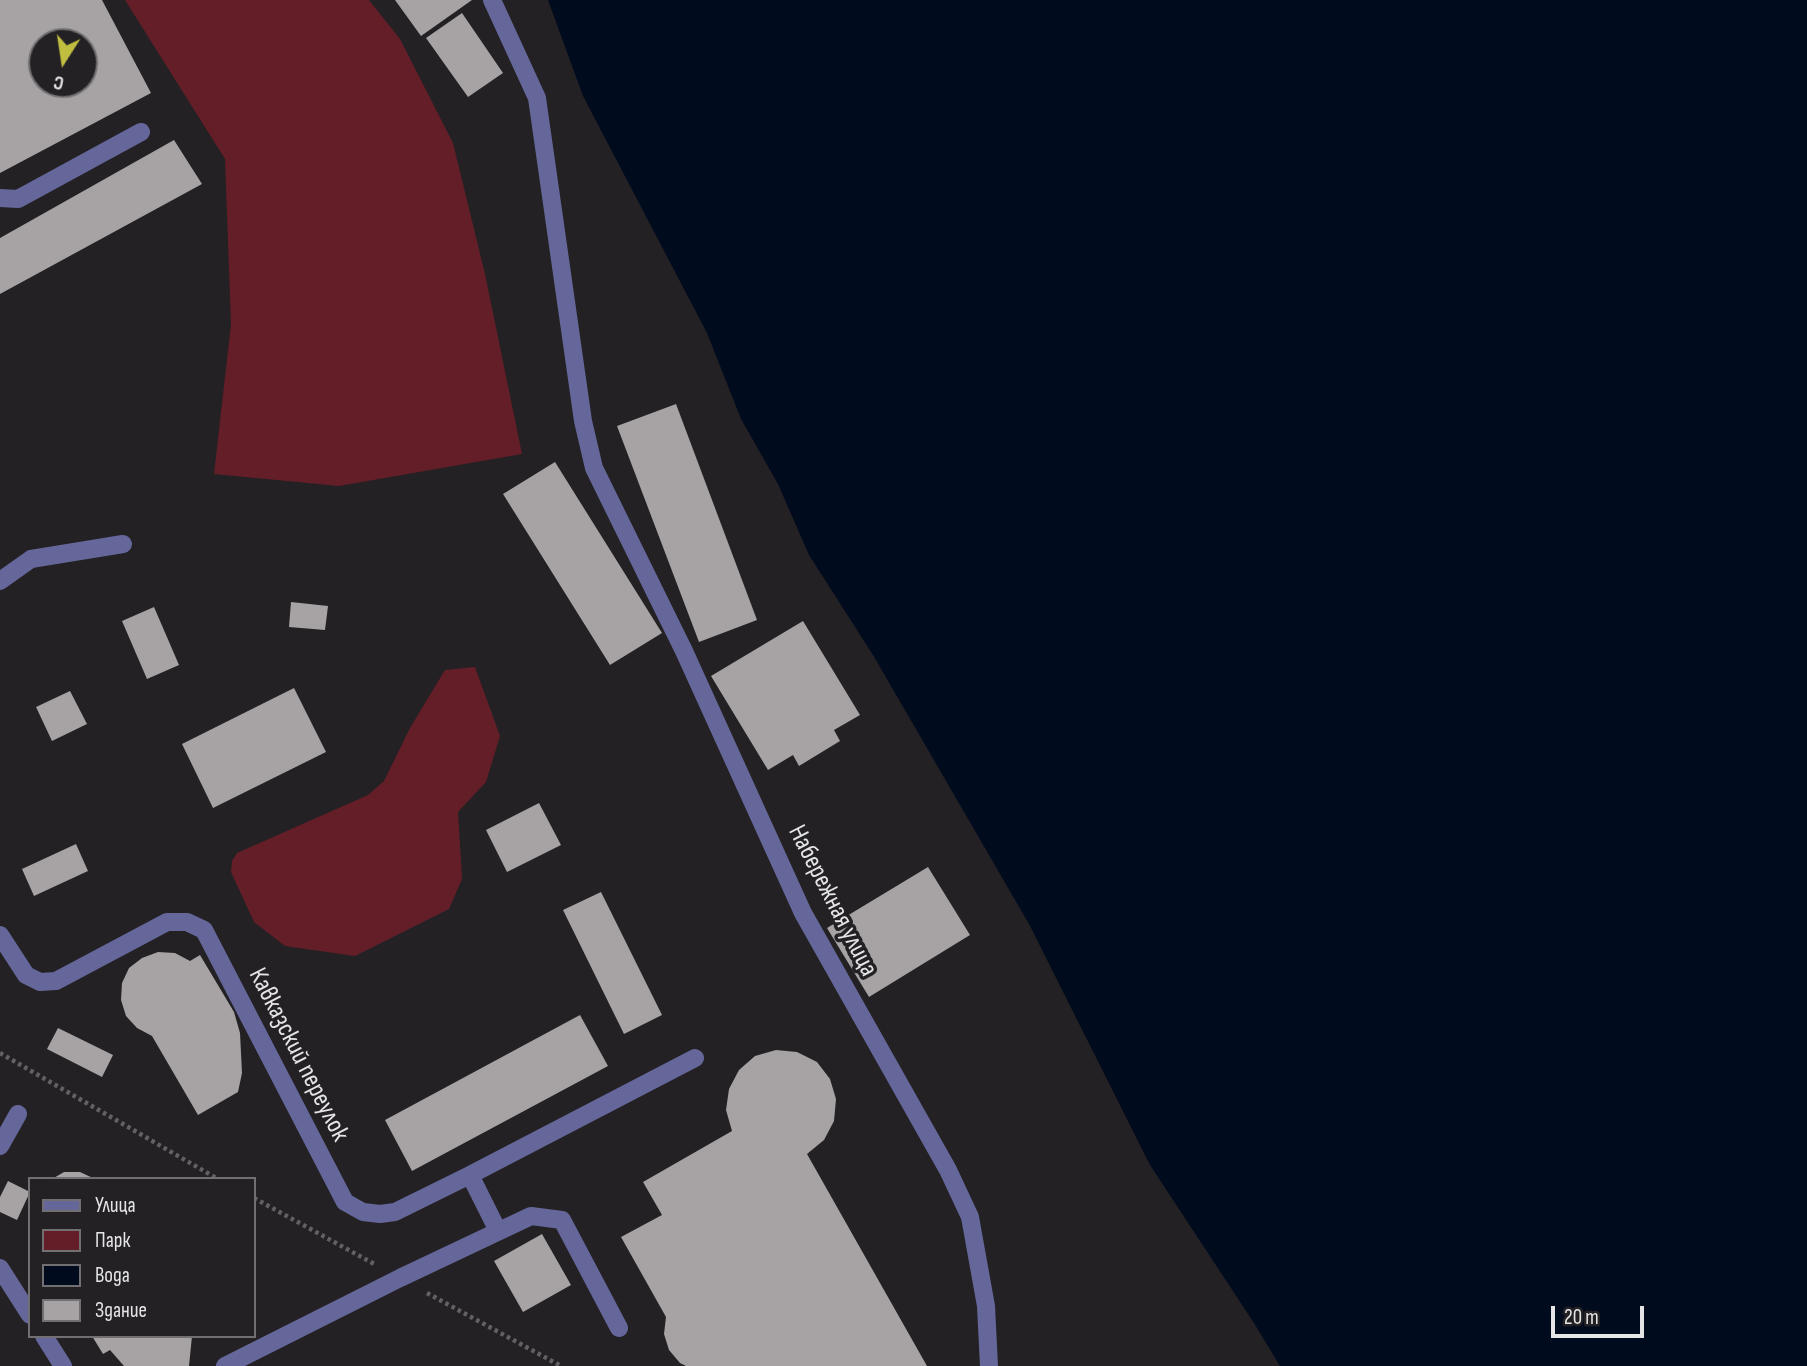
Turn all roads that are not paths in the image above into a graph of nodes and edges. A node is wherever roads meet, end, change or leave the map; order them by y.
1 (492, 0) edge
2 (141, 132) dead end
3 (0, 198) edge
4 (123, 544) dead end
5 (0, 581) edge
6 (0, 934) edge
7 (695, 1058) dead end
8 (18, 1114) dead end
9 (0, 1146) edge
10 (470, 1175) junction
11 (498, 1231) junction
12 (0, 1268) edge
13 (28, 1312) edge
14 (619, 1328) dead end
15 (45, 1338) edge
16 (63, 1366) edge
17 (225, 1366) edge
18 (989, 1366) edge

1 - 18 street, Набережная улица
2 - 3 street
4 - 5 street
6 - 10 street, Кавказский переулок
7 - 10 street, Кавказский переулок
8 - 9 street
10 - 11 street
11 - 14 street
11 - 17 street
12 - 13 street
15 - 16 street

